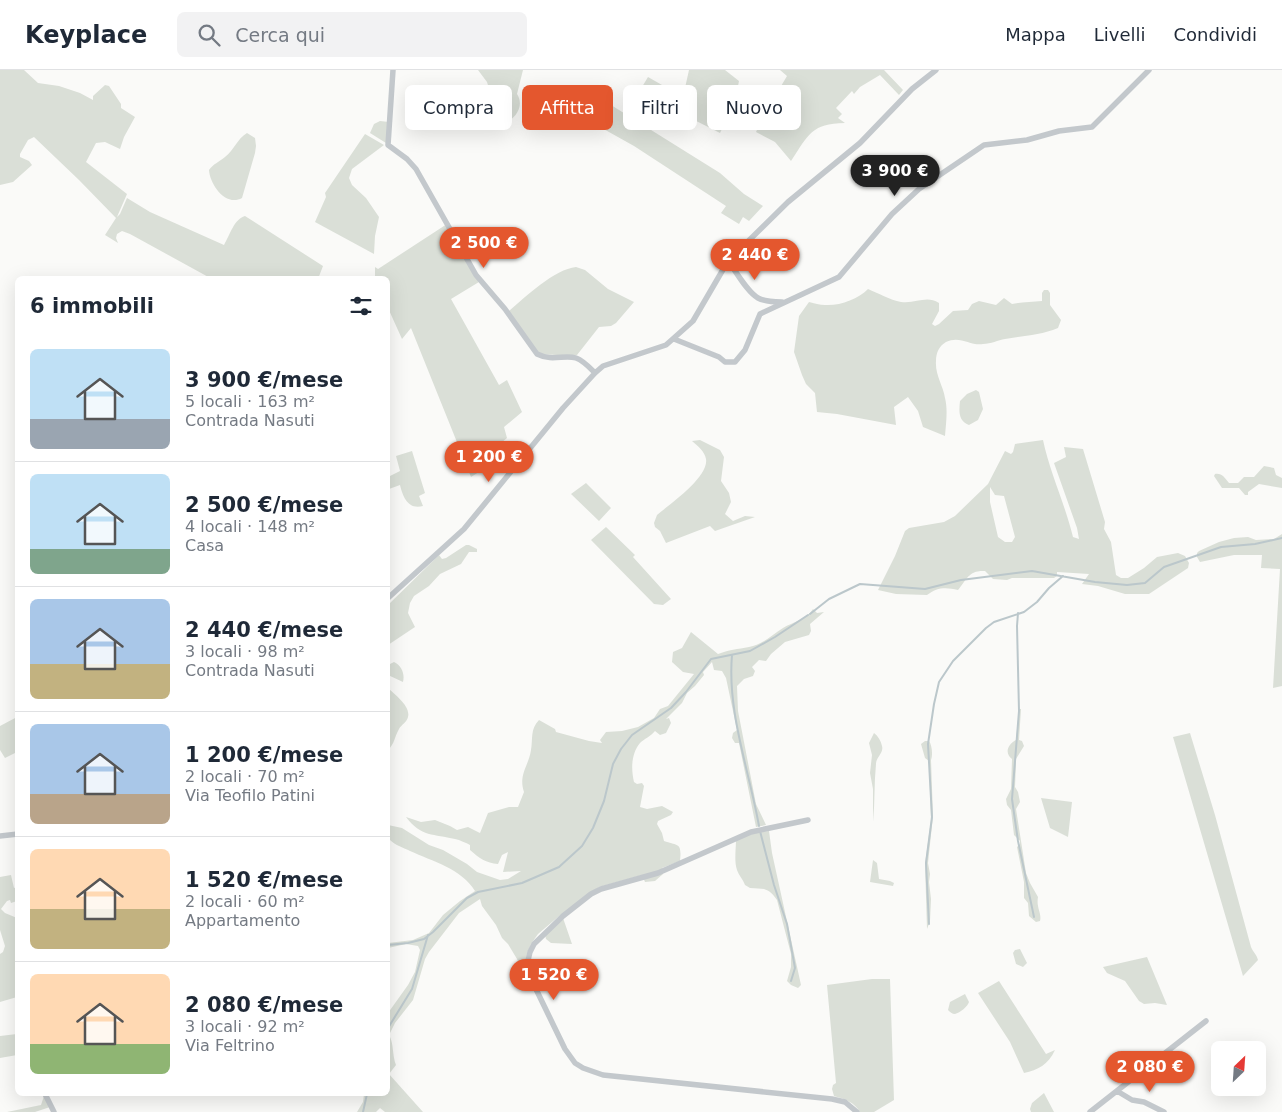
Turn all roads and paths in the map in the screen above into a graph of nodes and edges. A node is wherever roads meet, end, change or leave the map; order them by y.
1 (393, 70) edge
2 (936, 70) edge
3 (1149, 70) edge
4 (728, 261) junction
5 (784, 302) junction
6 (674, 338) junction
7 (595, 373) junction
8 (390, 596) edge
9 (808, 820) dead end
10 (15, 834) edge
11 (0, 836) edge
12 (1206, 1021) dead end
13 (1117, 1091) junction
14 (46, 1096) edge
15 (54, 1112) edge
16 (857, 1112) edge
17 (1090, 1112) edge
18 (1164, 1112) edge

1 - 7 street
2 - 4 street
3 - 5 street
4 - 5 street
4 - 6 street
5 - 6 street
6 - 7 street
7 - 8 street
9 - 16 street
10 - 11 street
12 - 13 street
13 - 17 street
13 - 18 street
14 - 15 street

